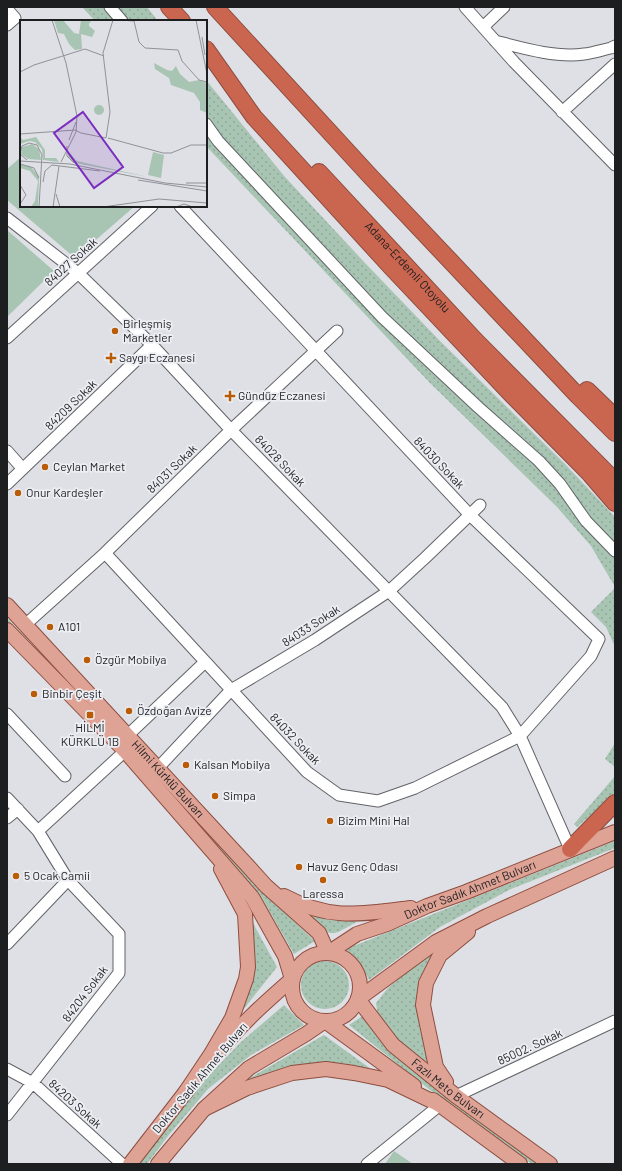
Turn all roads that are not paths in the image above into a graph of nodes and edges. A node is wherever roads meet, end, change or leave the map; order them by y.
1 (110, 7) edge
2 (169, 7) edge
3 (215, 7) edge
4 (465, 7) edge
5 (504, 7) edge
6 (7, 9) edge
7 (121, 20) edge
8 (181, 20) edge
9 (7, 25) edge
10 (482, 27) junction
11 (495, 41) junction
12 (615, 46) edge
13 (207, 50) edge
14 (207, 50) edge
15 (615, 64) edge
16 (562, 112) junction
17 (207, 125) edge
18 (615, 165) edge
19 (370, 176) junction
20 (151, 207) edge
21 (181, 207) edge
22 (7, 218) edge
23 (78, 273) junction
24 (337, 332) dead end
25 (7, 338) edge
26 (152, 345) junction
27 (316, 352) junction
28 (615, 417) edge
29 (231, 430) junction
30 (615, 433) edge
31 (7, 451) edge
32 (23, 469) junction
33 (615, 481) edge
34 (7, 484) edge
35 (615, 503) edge
36 (480, 504) dead end
37 (470, 514) junction
38 (615, 551) edge
39 (105, 552) junction
40 (389, 591) junction
41 (7, 605) edge
42 (25, 625) junction
43 (7, 630) edge
44 (205, 662) junction
45 (231, 690) junction
46 (7, 714) edge
47 (127, 736) junction
48 (520, 736) junction
49 (125, 751) junction
50 (158, 769) junction
51 (65, 776) dead end
52 (7, 798) edge
53 (615, 802) edge
54 (18, 809) junction
55 (7, 818) edge
56 (38, 831) junction
57 (615, 832) edge
58 (210, 849) junction
59 (570, 850) junction
60 (615, 858) edge
61 (68, 880) junction
62 (266, 886) junction
63 (427, 906) junction
64 (487, 916) junction
65 (7, 944) edge
66 (328, 953) junction
67 (292, 979) junction
68 (358, 999) junction
69 (325, 1021) junction
70 (615, 1021) edge
71 (7, 1069) edge
72 (33, 1083) junction
73 (185, 1093) junction
74 (456, 1096) junction
75 (440, 1105) junction
76 (204, 1109) junction
77 (7, 1115) edge
78 (122, 1164) edge
79 (130, 1164) edge
80 (158, 1164) edge
81 (367, 1164) edge
82 (520, 1164) edge
83 (550, 1164) edge

1 - 7 street
2 - 8 highway
3 - 19 highway
4 - 10 street
5 - 10 street
6 - 9 street
10 - 11 street
11 - 12 street
11 - 16 street
13 - 33 highway, Adana-Erdemli Otoyolu
14 - 35 highway
15 - 16 street
16 - 18 street
17 - 38 street
19 - 28 highway
19 - 30 highway
20 - 23 street, 84027 Sokak
21 - 27 street, 84030 Sokak
22 - 23 street, 84028 Sokak
23 - 25 street, 84027 Sokak
23 - 26 street, 84028 Sokak
24 - 27 street, 84031 Sokak
26 - 29 street, 84028 Sokak
26 - 32 street, 84209 Sokak
27 - 29 street, 84031 Sokak
27 - 37 street, 84030 Sokak
29 - 39 street, 84031 Sokak
29 - 40 street, 84028 Sokak
31 - 32 street
32 - 34 street, 84209 Sokak
36 - 37 street, 84033 Sokak
37 - 40 street, 84033 Sokak
37 - 48 street, 84030 Sokak
39 - 42 street, 84031 Sokak
39 - 44 street, 84032 Sokak
40 - 45 street, 84033 Sokak
40 - 48 street, 84028 Sokak
41 - 42 main road, Hilmi Kürklü Bulvarı
42 - 47 main road, Hilmi Kürklü Bulvarı
43 - 49 main road, Hilmi Kürklü Bulvarı
44 - 45 street, 84032 Sokak
44 - 47 street
45 - 48 street, 84032 Sokak
45 - 50 street, 84033 Sokak
46 - 51 street
47 - 50 main road, Hilmi Kürklü Bulvarı
48 - 59 street, 84028 Sokak
49 - 56 street
49 - 58 main road, Hilmi Kürklü Bulvarı
50 - 62 main road, Hilmi Kürklü Bulvarı
52 - 54 street, 84204 Sokak
53 - 59 highway
54 - 55 street
54 - 56 street, 84204 Sokak
56 - 61 street, 84204 Sokak
57 - 59 main road, Doktor Sadık Ahmet Bulvarı
58 - 67 main road, Hilmi Kürklü Bulvarı
58 - 73 main road
59 - 63 main road, Doktor Sadık Ahmet Bulvarı
60 - 64 main road
61 - 65 street
61 - 72 street, 84204 Sokak
62 - 63 main road
62 - 66 main road, Hilmi Kürklü Bulvarı
63 - 66 main road, Doktor Sadık Ahmet Bulvarı
64 - 68 main road
64 - 74 main road
66 - 67 main road
66 - 68 main road
67 - 69 main road
67 - 73 main road, Doktor Sadık Ahmet Bulvarı
68 - 69 main road
68 - 74 main road, Fazlı Meto Bulvarı
69 - 75 main road, Fazlı Meto Bulvarı
69 - 76 main road, Doktor Sadık Ahmet Bulvarı
70 - 74 street, 85002. Sokak
71 - 72 street, 84203 Sokak
72 - 77 street, 84204 Sokak
72 - 78 street, 84203 Sokak
73 - 79 main road, Doktor Sadık Ahmet Bulvarı
74 - 83 main road, Fazlı Meto Bulvarı
75 - 76 main road
75 - 81 street
75 - 82 main road, Fazlı Meto Bulvarı
76 - 80 main road, Doktor Sadık Ahmet Bulvarı

